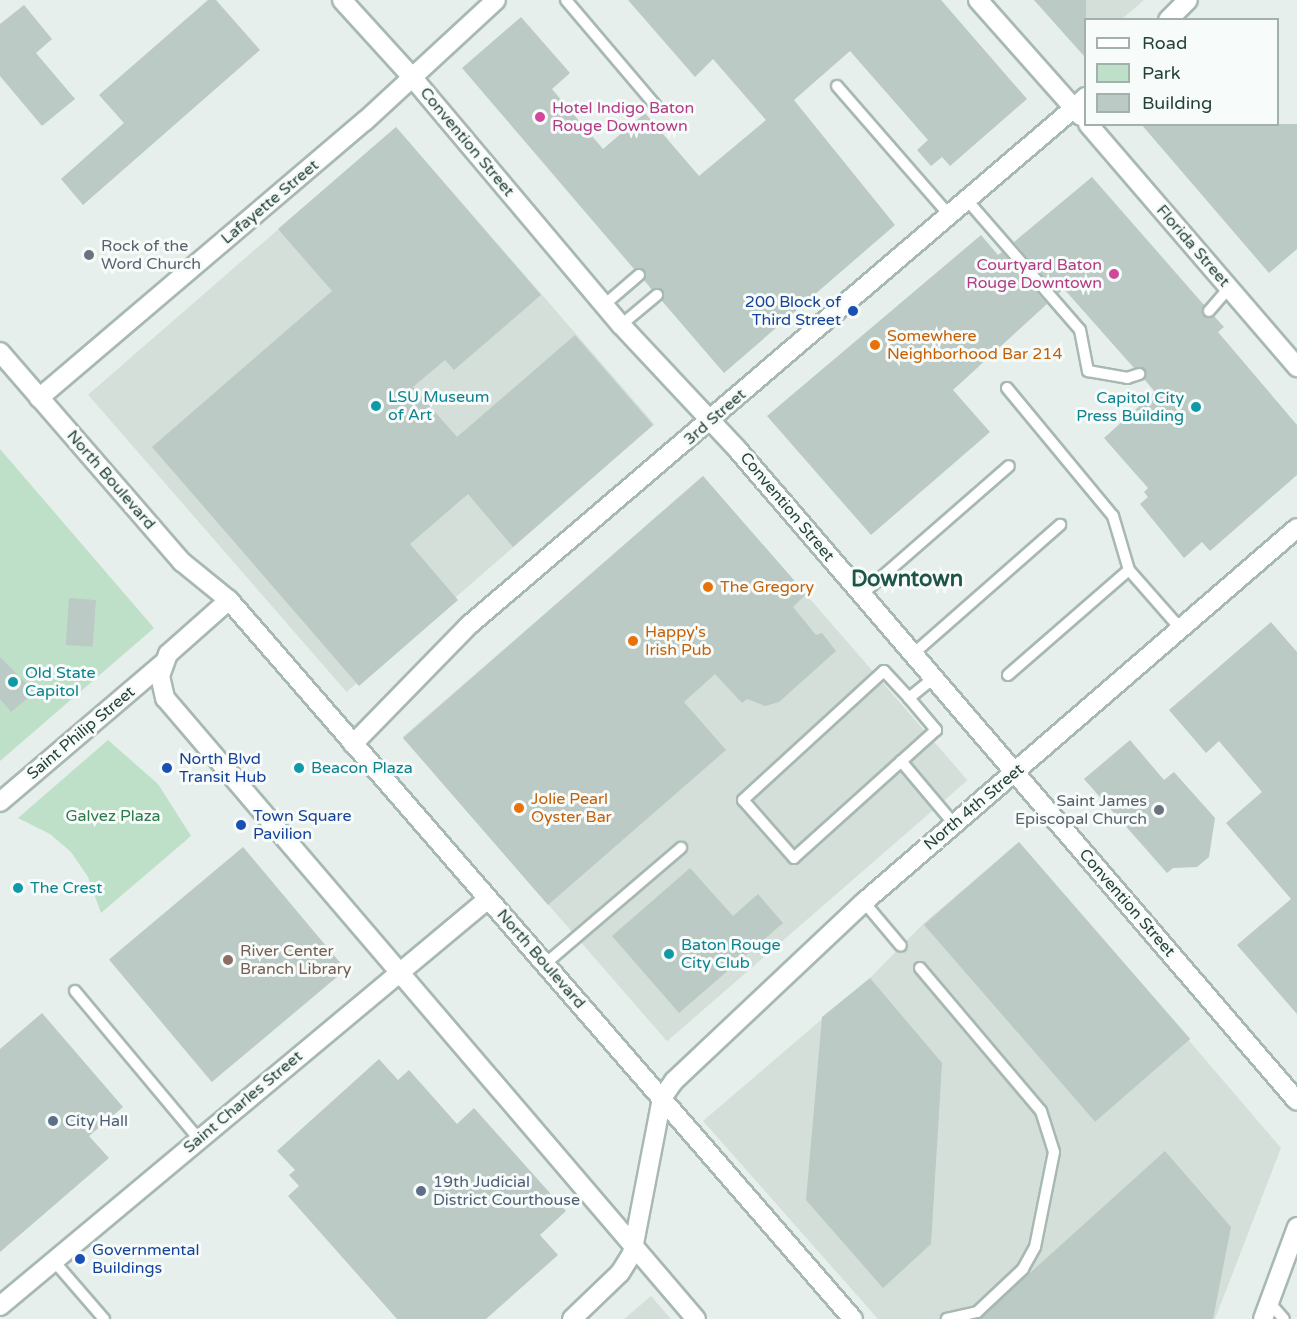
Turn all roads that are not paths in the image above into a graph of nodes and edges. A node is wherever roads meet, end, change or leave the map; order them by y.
1 (342, 0) edge
2 (496, 0) edge
3 (566, 0) edge
4 (978, 0) edge
5 (1188, 0) edge
6 (1170, 18) edge
7 (412, 77) junction
8 (837, 86) dead end
9 (655, 105) dead end
10 (1083, 113) edge
11 (1094, 126) edge
12 (967, 200) junction
13 (949, 215) junction
14 (639, 275) dead end
15 (1229, 288) junction
16 (657, 295) dead end
17 (604, 304) junction
18 (1209, 311) dead end
19 (621, 325) junction
20 (0, 352) edge
21 (1297, 367) edge
22 (1139, 374) dead end
23 (1007, 388) dead end
24 (39, 398) junction
25 (711, 420) junction
26 (1009, 466) dead end
27 (1060, 525) dead end
28 (1297, 528) edge
29 (1129, 570) junction
30 (861, 595) junction
31 (228, 600) junction
32 (1180, 628) junction
33 (914, 654) junction
34 (162, 664) junction
35 (1008, 675) dead end
36 (934, 678) junction
37 (909, 698) junction
38 (353, 744) junction
39 (901, 761) junction
40 (1016, 772) junction
41 (0, 802) edge
42 (954, 824) junction
43 (681, 848) dead end
44 (488, 899) junction
45 (864, 902) junction
46 (901, 946) dead end
47 (545, 964) junction
48 (920, 968) dead end
49 (398, 973) junction
50 (75, 991) dead end
51 (662, 1098) junction
52 (1297, 1101) edge
53 (198, 1138) junction
54 (1297, 1227) edge
55 (634, 1248) junction
56 (54, 1260) junction
57 (0, 1306) edge
58 (1267, 1311) edge
59 (104, 1319) edge
60 (572, 1319) edge
61 (696, 1319) edge
62 (853, 1319) edge
63 (947, 1319) edge
64 (1284, 1319) edge

1 - 7 street, Convention Street
2 - 7 street, Lafayette Street
3 - 9 lane
4 - 10 street, Florida Street
5 - 6 street
7 - 17 street, Convention Street
7 - 24 street, Lafayette Street
8 - 13 lane
10 - 12 street, 3rd Street
11 - 15 street, Florida Street
12 - 13 street, 3rd Street
12 - 22 lane
13 - 25 street, 3rd Street
14 - 17 lane
15 - 18 lane
15 - 21 street, Florida Street
16 - 19 lane
17 - 19 street, Convention Street
19 - 25 street, Convention Street
20 - 24 street, North Boulevard
23 - 29 lane
24 - 31 street, North Boulevard
25 - 30 street, Convention Street
25 - 38 street, 3rd Street
26 - 30 lane
27 - 33 lane
28 - 32 street, North 4th Street
29 - 32 lane
29 - 35 lane
30 - 33 street, Convention Street
31 - 34 street
31 - 38 street, North Boulevard
32 - 40 street, North 4th Street
33 - 36 street, Convention Street
34 - 41 street, Saint Philip Street
34 - 49 street
36 - 37 lane
36 - 40 street, Convention Street
37 - 39 lane
37 - 39 lane
38 - 44 street, North Boulevard
39 - 42 lane
40 - 42 street, North 4th Street
40 - 52 street, Convention Street
42 - 45 street, North 4th Street
43 - 47 lane
44 - 47 street, North Boulevard
44 - 49 street, Saint Charles Street
45 - 46 lane
45 - 51 street, North 4th Street
47 - 51 street, North Boulevard
48 - 63 lane
49 - 53 street, Saint Charles Street
49 - 55 street
50 - 53 lane
51 - 55 street
51 - 62 street, North Boulevard
53 - 56 street, Saint Charles Street
54 - 58 street
55 - 60 street
55 - 61 street
56 - 57 street, Saint Charles Street
56 - 59 lane
58 - 64 lane

